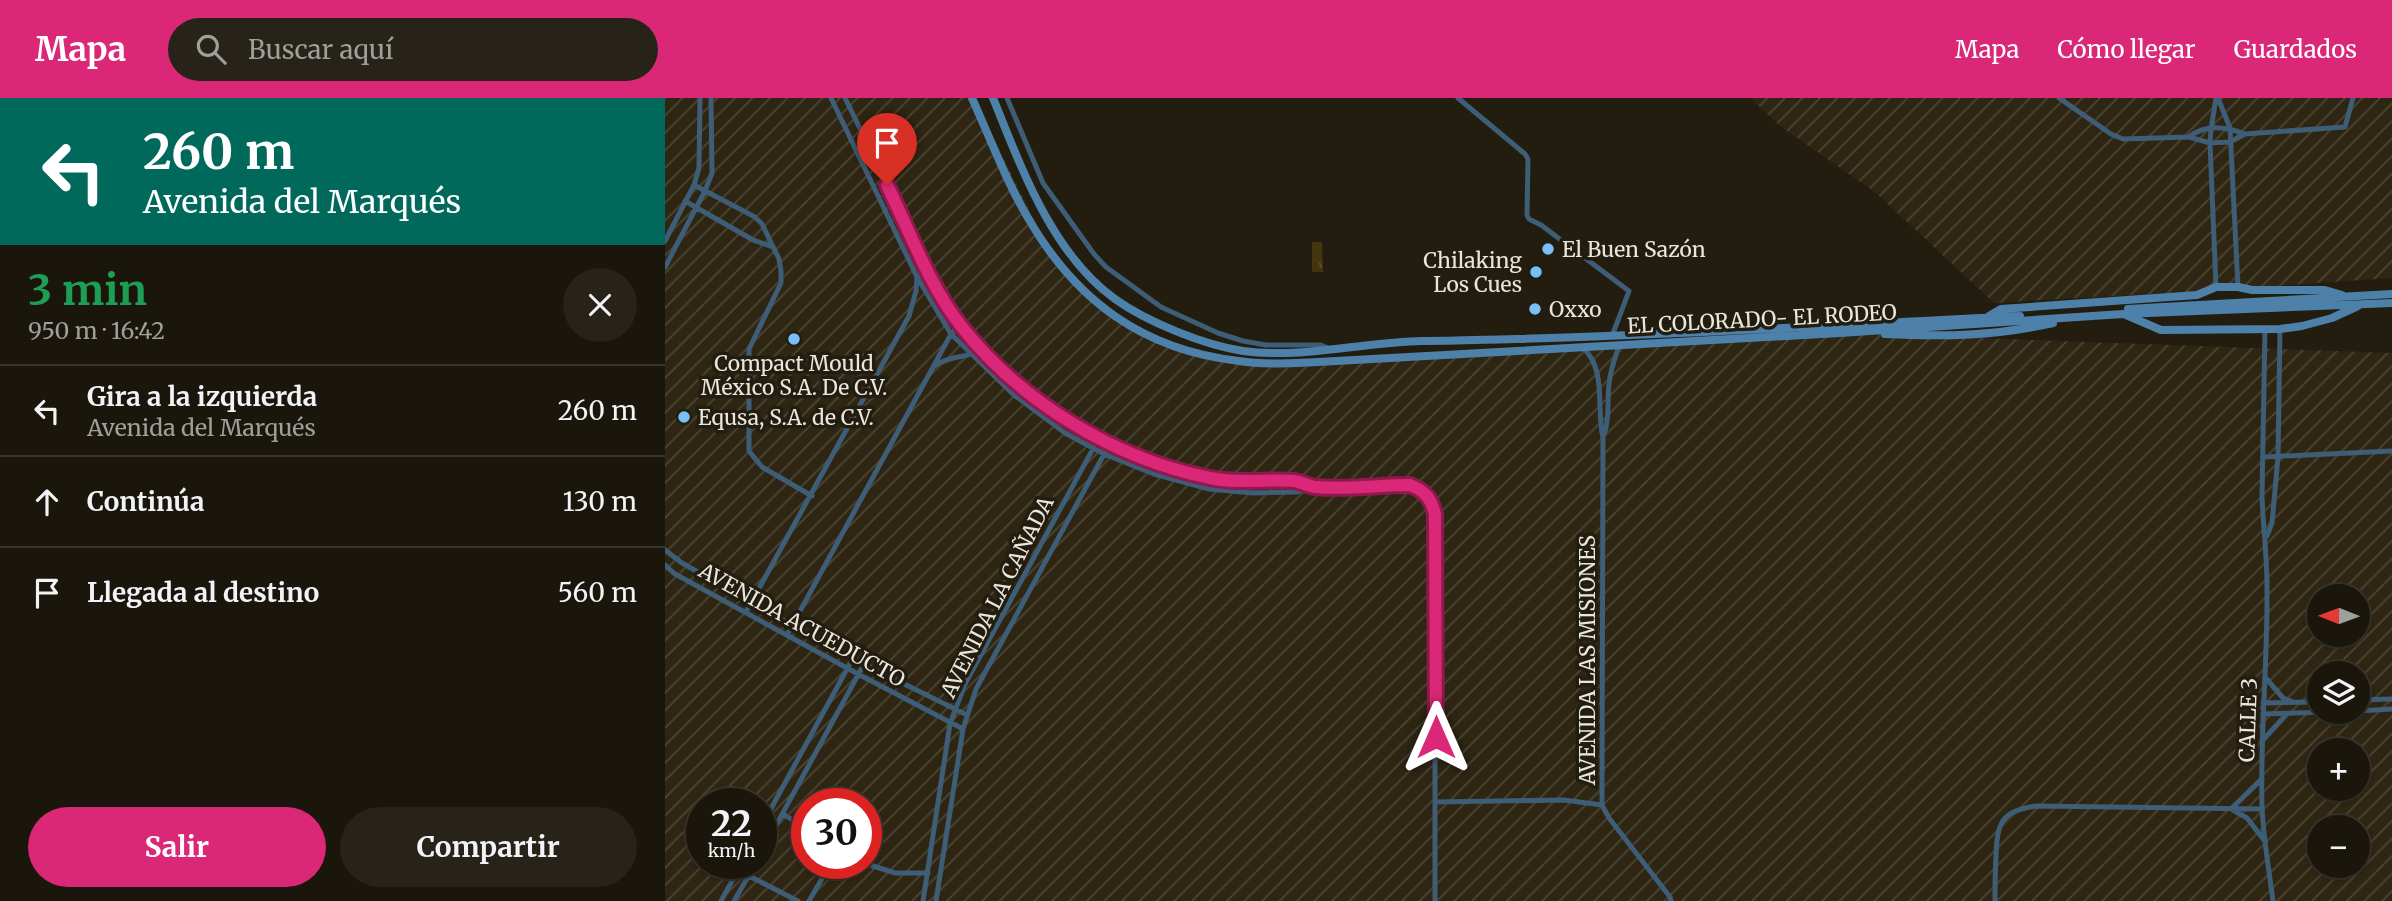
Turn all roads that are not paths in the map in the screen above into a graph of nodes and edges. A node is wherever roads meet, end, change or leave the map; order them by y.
1 (700, 98) edge
2 (711, 98) edge
3 (831, 98) edge
4 (845, 98) edge
5 (972, 98) edge
6 (993, 98) edge
7 (1006, 98) edge
8 (1458, 98) edge
9 (2059, 98) edge
10 (2217, 98) edge
11 (2353, 98) edge
12 (849, 107) junction
13 (838, 113) junction
14 (2230, 128) junction
15 (2211, 129) junction
16 (2245, 134) junction
17 (2189, 138) junction
18 (2230, 142) junction
19 (2210, 143) junction
20 (875, 160) junction
21 (864, 165) junction
22 (694, 185) junction
23 (705, 191) junction
24 (685, 201) junction
25 (697, 208) junction
26 (912, 235) junction
27 (900, 240) junction
28 (665, 241) edge
29 (773, 247) junction
30 (668, 255) edge
31 (665, 267) edge
32 (928, 270) junction
33 (917, 277) junction
34 (2216, 287) junction
35 (2238, 287) junction
36 (2392, 294) edge
37 (2348, 296) junction
38 (2392, 303) edge
39 (2363, 304) junction
40 (2123, 314) junction
41 (1987, 317) junction
42 (960, 325) junction
43 (2265, 329) junction
44 (2280, 329) junction
45 (951, 334) junction
46 (1612, 337) junction
47 (1620, 344) junction
48 (1581, 346) junction
49 (981, 348) junction
50 (1331, 349) junction
51 (972, 355) junction
52 (933, 367) junction
53 (1006, 372) junction
54 (997, 379) junction
55 (1032, 394) junction
56 (1025, 403) junction
57 (1603, 438) junction
58 (1098, 440) junction
59 (1109, 445) junction
60 (1093, 448) junction
61 (2392, 451) edge
62 (1104, 454) junction
63 (2263, 457) junction
64 (2278, 457) junction
65 (1178, 470) junction
66 (1176, 480) junction
67 (1313, 487) junction
68 (812, 496) junction
69 (2266, 539) junction
70 (665, 550) edge
71 (665, 565) edge
72 (752, 603) junction
73 (746, 612) junction
74 (793, 625) junction
75 (787, 635) junction
76 (853, 658) junction
77 (977, 660) junction
78 (864, 664) junction
79 (989, 665) junction
80 (847, 669) junction
81 (858, 674) junction
82 (2265, 677) junction
83 (2392, 699) edge
84 (2370, 700) edge
85 (2263, 703) junction
86 (2296, 703) junction
87 (2307, 703) edge
88 (2392, 709) edge
89 (2370, 710) edge
90 (955, 711) junction
91 (2263, 714) junction
92 (2307, 714) edge
93 (967, 715) junction
94 (2286, 715) junction
95 (950, 724) junction
96 (963, 729) junction
97 (813, 732) junction
98 (824, 738) junction
99 (2262, 741) junction
100 (2262, 779) junction
101 (942, 781) junction
102 (955, 783) junction
103 (777, 798) edge
104 (1436, 802) junction
105 (1602, 805) junction
106 (2231, 809) junction
107 (2262, 809) junction
108 (783, 814) junction
109 (791, 819) edge
110 (936, 821) junction
111 (948, 823) junction
112 (777, 825) edge
113 (2265, 843) junction
114 (882, 869) edge
115 (928, 873) junction
116 (733, 879) edge
117 (747, 879) edge
118 (755, 879) edge
119 (822, 879) edge
120 (721, 901) edge
121 (734, 901) edge
122 (798, 901) edge
123 (809, 901) edge
124 (923, 901) edge
125 (936, 901) edge
126 (1435, 901) edge
127 (1671, 901) edge
128 (1995, 901) edge
129 (2273, 901) edge

1 - 22 street
2 - 23 street
3 - 13 street
4 - 12 street
5 - 48 main road, EL COLORADO- EL RODEO
6 - 50 main road, EL COLORADO- EL RODEO
7 - 50 street
8 - 46 street
9 - 17 street
10 - 14 street
10 - 15 street
11 - 16 street
12 - 13 street
12 - 20 street
13 - 21 street
14 - 15 street
14 - 16 street
14 - 18 street
15 - 17 street
15 - 19 street
16 - 18 street
17 - 19 street
18 - 19 street
18 - 35 street
19 - 34 street
20 - 21 street
20 - 26 street
21 - 27 street
22 - 23 street
22 - 24 street
23 - 25 street
23 - 29 street
24 - 25 street
24 - 28 street
25 - 29 street
25 - 30 street
26 - 27 street
26 - 32 street
27 - 33 street
29 - 68 street
30 - 31 street
32 - 33 street
32 - 42 street
33 - 45 street
33 - 68 street
34 - 35 main road
34 - 41 main road
35 - 37 main road
36 - 37 main road, EL COLORADO- EL RODEO
37 - 41 main road, EL COLORADO- EL RODEO
38 - 39 main road
39 - 40 main road
39 - 44 main road
40 - 43 main road
40 - 47 main road, EL COLORADO- EL RODEO
41 - 46 main road, EL COLORADO- EL RODEO
42 - 45 street
42 - 49 street
43 - 44 main road
43 - 63 street
44 - 64 street
45 - 51 street
45 - 52 street
46 - 50 main road, EL COLORADO- EL RODEO
47 - 48 main road, EL COLORADO- EL RODEO
47 - 57 street, AVENIDA LAS MISIONES
48 - 57 street, AVENIDA LAS MISIONES
49 - 51 street
49 - 53 street
51 - 52 street
51 - 54 street
52 - 74 street
53 - 54 street
53 - 55 street
54 - 56 street
55 - 56 street
55 - 58 street
56 - 60 street
57 - 105 street, AVENIDA LAS MISIONES
58 - 59 street
58 - 60 street, AVENIDA LA CAÑADA
59 - 62 street
59 - 65 street
60 - 62 street
60 - 77 street, AVENIDA LA CAÑADA
61 - 64 street
62 - 66 street
62 - 79 street
63 - 64 street
63 - 69 street
64 - 69 street
65 - 66 street
65 - 67 street
66 - 67 street
67 - 104 street
68 - 72 street
69 - 82 street, CALLE 3
70 - 72 street
71 - 73 street, AVENIDA ACUEDUCTO
72 - 73 street
72 - 74 street
73 - 75 street, AVENIDA ACUEDUCTO
74 - 75 street
74 - 76 street
75 - 80 street, AVENIDA ACUEDUCTO
76 - 78 street
76 - 80 street
77 - 79 street
77 - 90 street, AVENIDA LA CAÑADA
78 - 81 street
78 - 90 street
79 - 93 street
80 - 81 street, AVENIDA ACUEDUCTO
80 - 97 street
81 - 95 street, AVENIDA ACUEDUCTO
81 - 98 street
82 - 85 street, CALLE 3
82 - 86 street
83 - 84 street
85 - 86 street
85 - 91 street, CALLE 3
86 - 87 street
88 - 89 street
90 - 93 street
90 - 95 street, AVENIDA LA CAÑADA
91 - 94 street
91 - 99 street, CALLE 3
92 - 94 street
93 - 96 street
94 - 99 street
95 - 96 street, AVENIDA ACUEDUCTO
95 - 101 street, AVENIDA LA CAÑADA
96 - 102 street
97 - 98 street
97 - 103 street
98 - 108 street
99 - 100 street, CALLE 3
100 - 106 street
100 - 107 street, CALLE 3
101 - 102 street
101 - 110 street, AVENIDA LA CAÑADA
102 - 111 street
104 - 105 street
104 - 126 street
105 - 127 street, AVENIDA LAS MISIONES
106 - 107 street
106 - 113 street
106 - 128 street
107 - 113 street, CALLE 3
108 - 109 street
108 - 112 street
110 - 111 street
110 - 115 street, AVENIDA LA CAÑADA
111 - 125 street
113 - 129 street, CALLE 3
114 - 115 street
115 - 124 street, AVENIDA LA CAÑADA
116 - 120 street
117 - 121 street
118 - 122 street
119 - 123 street

